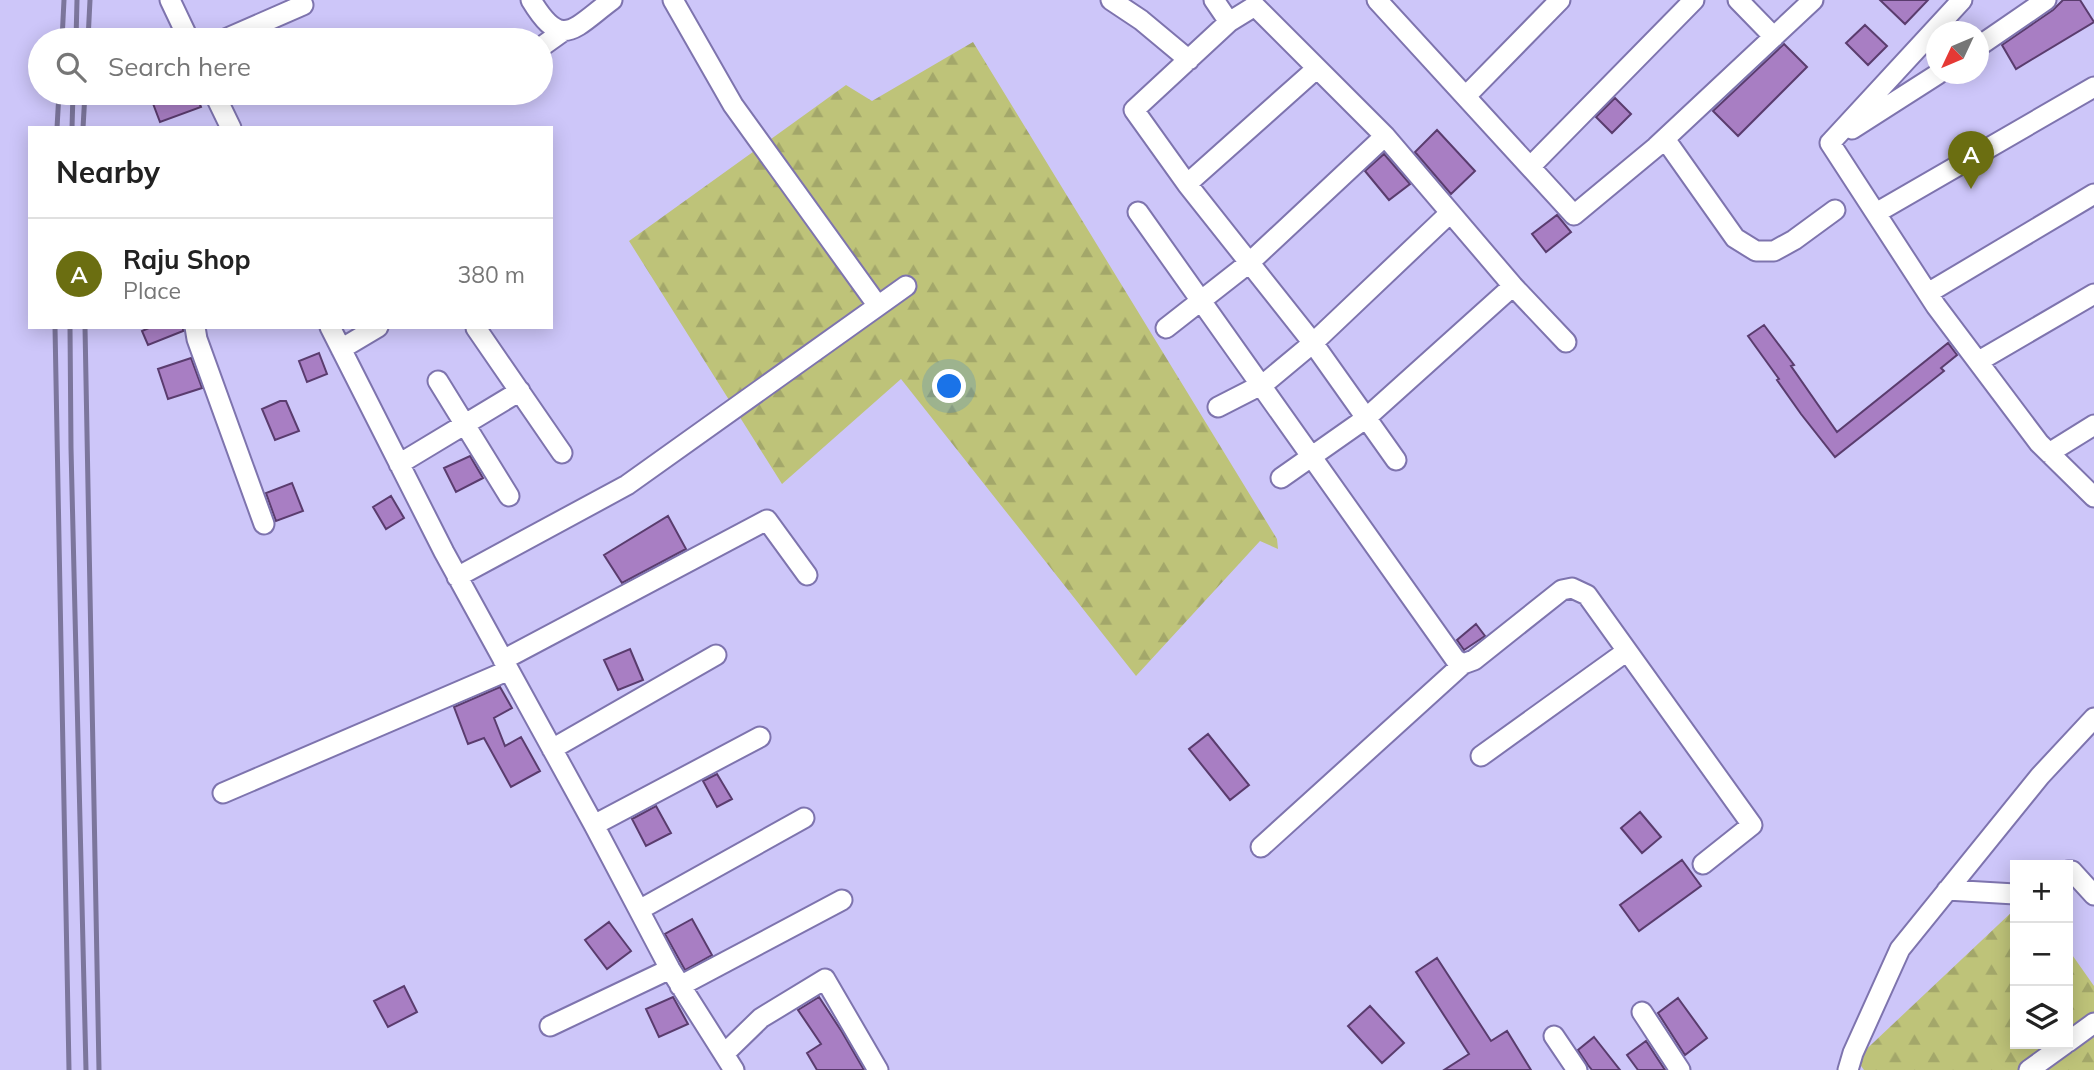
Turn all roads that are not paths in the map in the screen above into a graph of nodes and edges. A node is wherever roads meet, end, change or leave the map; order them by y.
1 (170, 0) edge
2 (531, 0) edge
3 (612, 0) edge
4 (673, 0) edge
5 (1111, 0) edge
6 (1214, 0) edge
7 (1560, 0) edge
8 (1694, 0) edge
9 (1738, 0) edge
10 (1813, 0) edge
11 (1962, 0) edge
12 (2046, 0) edge
13 (1382, 2) edge
14 (303, 5) dead end
15 (1229, 22) junction
16 (183, 28) edge
17 (250, 28) edge
18 (551, 28) edge
19 (553, 30) edge
20 (562, 32) junction
21 (1774, 37) junction
22 (553, 38) edge
23 (1989, 39) edge
24 (1189, 60) junction
25 (1316, 69) junction
26 (1926, 82) edge
27 (2094, 87) edge
28 (1466, 96) junction
29 (219, 105) edge
30 (229, 126) edge
31 (1385, 136) junction
32 (1665, 139) junction
33 (1830, 143) junction
34 (1531, 166) junction
35 (1187, 184) junction
36 (2094, 194) edge
37 (1835, 210) dead end
38 (1138, 212) dead end
39 (1450, 213) junction
40 (1877, 213) junction
41 (1250, 263) junction
42 (906, 286) dead end
43 (1513, 286) junction
44 (1928, 293) junction
45 (2094, 294) edge
46 (1202, 300) junction
47 (878, 306) junction
48 (1166, 328) dead end
49 (195, 329) edge
50 (331, 329) edge
51 (375, 329) edge
52 (476, 329) edge
53 (1566, 342) dead end
54 (1313, 343) junction
55 (341, 349) junction
56 (1979, 361) junction
57 (438, 381) dead end
58 (1261, 384) junction
59 (520, 391) junction
60 (1218, 407) dead end
61 (1365, 419) junction
62 (464, 424) junction
63 (2094, 425) edge
64 (562, 453) dead end
65 (2049, 453) junction
66 (1312, 457) junction
67 (1396, 460) dead end
68 (399, 464) junction
69 (1281, 478) dead end
70 (509, 496) dead end
71 (2094, 497) edge
72 (264, 524) dead end
73 (807, 575) dead end
74 (457, 577) junction
75 (1627, 651) junction
76 (716, 655) dead end
77 (1463, 664) junction
78 (506, 665) junction
79 (2094, 718) edge
80 (760, 737) dead end
81 (552, 749) junction
82 (1481, 756) dead end
83 (223, 793) dead end
84 (804, 818) dead end
85 (594, 825) junction
86 (1261, 847) dead end
87 (1703, 864) dead end
88 (2073, 872) edge
89 (1947, 890) junction
90 (2010, 894) edge
91 (2094, 895) edge
92 (842, 900) dead end
93 (639, 910) junction
94 (675, 978) junction
95 (1642, 1012) dead end
96 (2094, 1023) edge
97 (550, 1026) dead end
98 (1555, 1036) dead end
99 (2073, 1039) edge
100 (2059, 1049) edge
101 (729, 1062) edge
102 (878, 1070) edge
103 (1577, 1070) edge
104 (1680, 1070) edge
105 (1848, 1070) edge
106 (2029, 1070) edge

1 - 16 street
2 - 18 street
3 - 20 street
4 - 47 street
5 - 24 street
6 - 15 street
7 - 28 street
8 - 34 street
9 - 21 street
10 - 21 street
11 - 33 street
12 - 23 street
13 - 28 street
14 - 17 street
15 - 24 street
15 - 25 street
19 - 20 street
20 - 22 street
21 - 32 street
24 - 35 street
25 - 31 street
25 - 35 street
26 - 33 street
27 - 40 street
28 - 34 street
29 - 30 street
31 - 39 street
31 - 41 street
32 - 34 street
32 - 37 street
33 - 40 street
35 - 41 street
36 - 44 street
38 - 46 street
39 - 43 street
39 - 54 street
40 - 44 street
41 - 46 street
41 - 54 street
42 - 47 street
43 - 53 street
43 - 61 street
44 - 56 street
45 - 56 street
46 - 48 street
46 - 58 street
47 - 74 street
49 - 72 street
50 - 55 street
51 - 55 street
52 - 59 street
54 - 58 street
54 - 61 street
55 - 68 street
56 - 65 street
57 - 62 street
58 - 60 street
58 - 66 street
59 - 62 street
59 - 64 street
61 - 66 street
61 - 67 street
62 - 68 street
62 - 70 street
63 - 65 street
65 - 71 street
66 - 69 street
66 - 77 street
68 - 74 street
73 - 78 street
74 - 78 street
75 - 77 street
75 - 82 street
75 - 87 street
76 - 81 street
77 - 86 street
78 - 81 street
78 - 83 street
79 - 89 street
80 - 85 street
81 - 85 street
84 - 93 street
85 - 93 street
88 - 91 street
89 - 90 street
89 - 105 street
92 - 94 street
93 - 94 street
94 - 97 street
94 - 101 street
95 - 104 street
96 - 99 street
98 - 103 street
100 - 106 street
101 - 102 street

